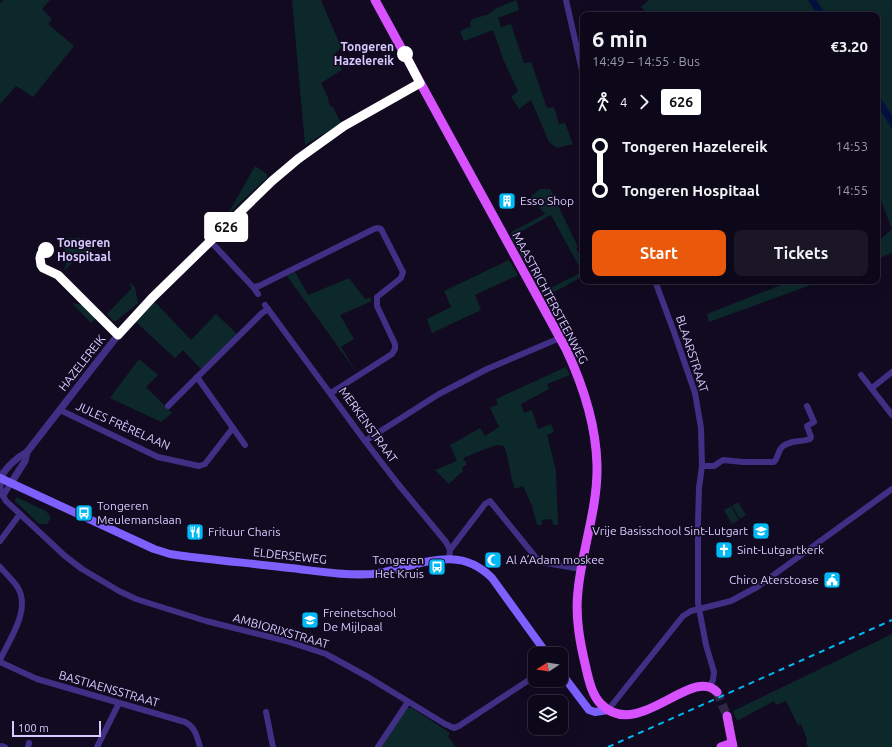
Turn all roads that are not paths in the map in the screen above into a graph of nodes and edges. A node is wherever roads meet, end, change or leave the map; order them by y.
1 (375, 0) edge
2 (566, 0) edge
3 (580, 62) edge
4 (420, 83) junction
5 (210, 242) junction
6 (656, 284) edge
7 (253, 287) junction
8 (258, 294) dead end
9 (560, 338) junction
10 (892, 372) edge
11 (861, 375) dead end
12 (197, 377) junction
13 (872, 388) junction
14 (331, 393) junction
15 (168, 406) dead end
16 (807, 406) dead end
17 (60, 410) junction
18 (892, 415) edge
19 (232, 428) junction
20 (365, 441) junction
21 (245, 446) dead end
22 (26, 452) junction
23 (702, 466) junction
24 (0, 478) edge
25 (11, 483) junction
26 (892, 489) edge
27 (2, 497) edge
28 (20, 514) junction
29 (0, 541) edge
30 (449, 554) junction
31 (0, 567) edge
32 (581, 569) junction
33 (699, 609) junction
34 (542, 647) edge
35 (0, 661) edge
36 (528, 681) edge
37 (568, 682) edge
38 (713, 689) joint
39 (408, 702) junction
40 (119, 703) junction
41 (608, 710) junction
42 (266, 712) dead end
43 (727, 716) tunnel mouth
44 (733, 745) edge
45 (97, 747) edge
46 (200, 747) edge
47 (273, 747) edge
48 (378, 747) edge
49 (721, 747) edge

1 - 4 main road, MAASTRICHTERSTEENWEG
2 - 3 street
4 - 5 street, HAZELEREIK
4 - 9 main road, MAASTRICHTERSTEENWEG
5 - 7 street
5 - 17 street, HAZELEREIK
6 - 23 street, BLAARSTRAAT
7 - 8 street
7 - 14 street
9 - 20 street
9 - 32 main road, MAASTRICHTERSTEENWEG
10 - 13 street
11 - 13 street
12 - 14 street, MERKENSTRAAT
12 - 15 street
12 - 19 street
13 - 18 street
14 - 20 street, MERKENSTRAAT
16 - 23 street
17 - 19 street, JULES FRÈRELAAN
17 - 22 street, HAZELEREIK
19 - 21 street
20 - 30 street, MERKENSTRAAT
22 - 24 street, HAZELEREIK
22 - 25 street, HAZELEREIK
23 - 33 street, BLAARSTRAAT
24 - 25 main road, ELDERSEWEG
24 - 27 street
25 - 27 street
25 - 30 main road, ELDERSEWEG
26 - 33 street
27 - 28 street, AMBIORIXSTRAAT
28 - 29 street
28 - 39 street, AMBIORIXSTRAAT
30 - 32 street
30 - 34 main road, ELDERSEWEG
31 - 35 street
32 - 41 main road, MAASTRICHTERSTEENWEG
33 - 38 street, BLAARSTRAAT
33 - 41 street
35 - 40 street, BASTIAENSSTRAAT
36 - 39 street, AMBIORIXSTRAAT
37 - 41 main road
38 - 41 main road
39 - 48 street
40 - 45 street
40 - 46 street, BASTIAENSSTRAAT
42 - 47 street
43 - 44 main road
44 - 49 main road

